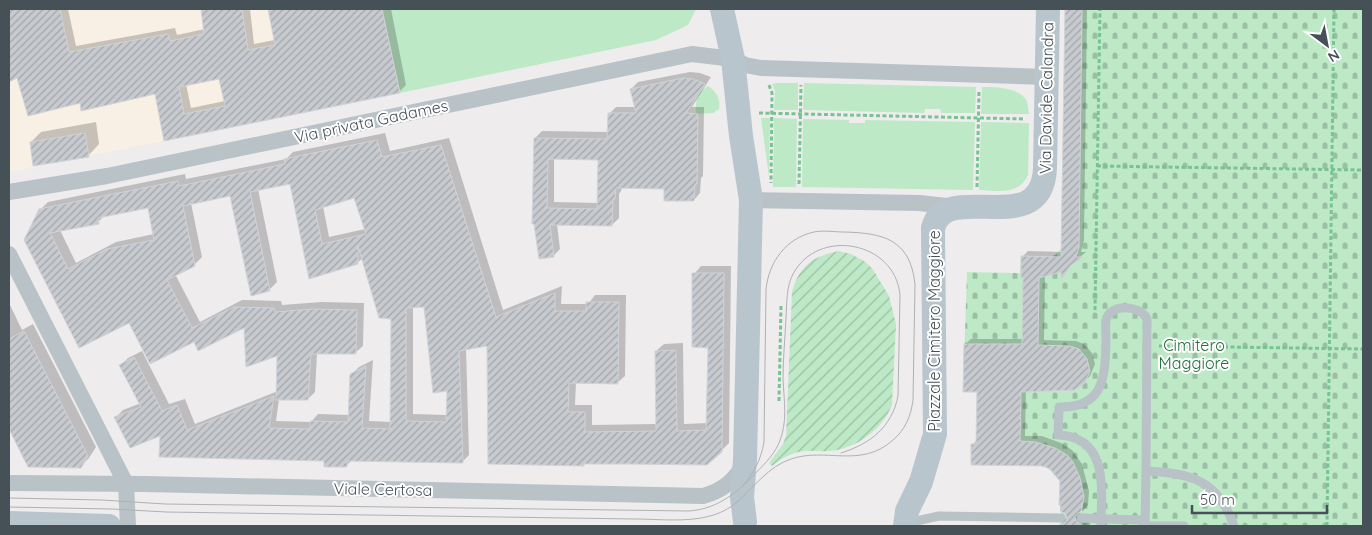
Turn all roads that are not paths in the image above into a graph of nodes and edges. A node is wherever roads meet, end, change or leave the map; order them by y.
1 (722, 9) edge
2 (1048, 9) edge
3 (733, 60) junction
4 (1048, 77) junction
5 (9, 192) edge
6 (761, 196) junction
7 (968, 201) junction
8 (9, 254) edge
9 (744, 464) junction
10 (1146, 471) junction
11 (9, 483) edge
12 (126, 484) junction
13 (1061, 518) dead end
14 (1081, 518) dead end
15 (1101, 522) edge
16 (9, 523) edge
17 (746, 525) edge
18 (905, 525) edge
19 (109, 526) edge
20 (128, 526) edge
21 (1146, 526) edge
22 (1184, 526) edge
23 (1234, 526) edge

1 - 3 main road
2 - 4 main road, Via Davide Calandra
3 - 4 street
3 - 5 street, Via privata Gadames
3 - 6 main road
4 - 7 main road, Via Davide Calandra
6 - 7 street
6 - 9 main road
7 - 18 main road, Piazzale Cimitero Maggiore
8 - 12 street
9 - 12 street, Viale Certosa
9 - 17 main road
10 - 15 lane
10 - 21 lane
10 - 23 lane
11 - 12 street, Viale Certosa
12 - 20 street
13 - 18 lane
14 - 15 lane
15 - 21 lane
16 - 19 main road
21 - 22 lane

